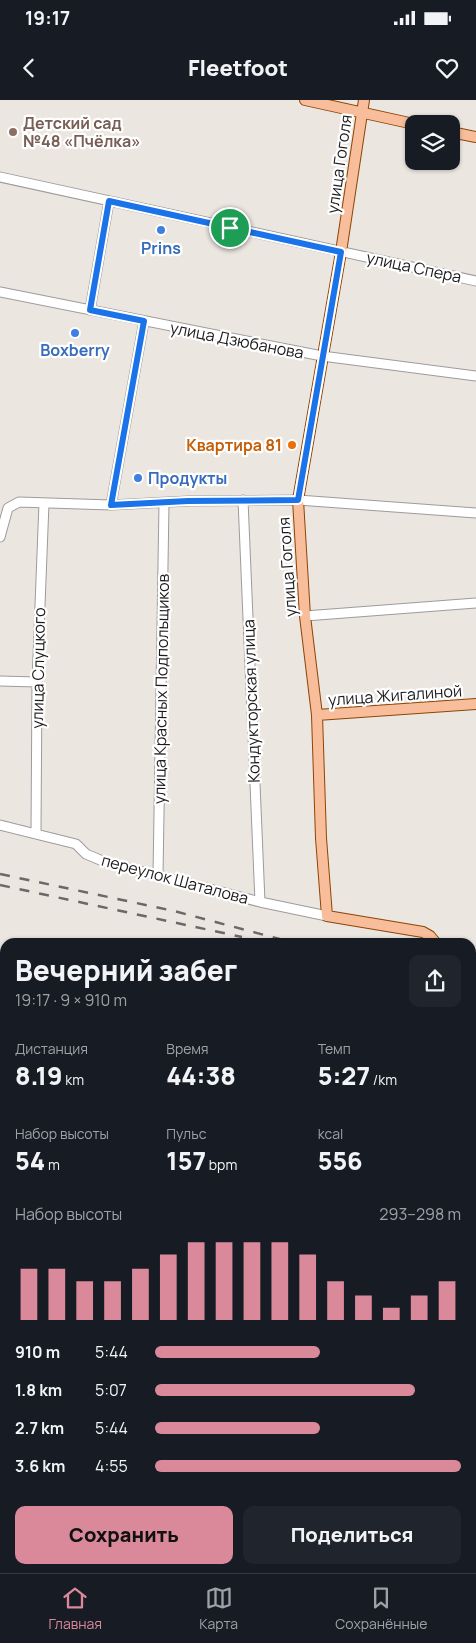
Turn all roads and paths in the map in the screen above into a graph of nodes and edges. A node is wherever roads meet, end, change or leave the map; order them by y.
1 (305, 100) edge
2 (364, 100) edge
3 (362, 112) junction
4 (405, 122) edge
5 (460, 134) edge
6 (476, 137) edge
7 (0, 177) edge
8 (109, 201) junction
9 (341, 252) junction
10 (476, 280) edge
11 (0, 292) edge
12 (90, 310) junction
13 (144, 321) junction
14 (322, 356) junction
15 (476, 376) edge
16 (243, 500) junction
17 (298, 500) junction
18 (44, 503) junction
19 (164, 503) junction
20 (111, 505) junction
21 (476, 513) edge
22 (2, 524) edge
23 (0, 537) edge
24 (476, 603) edge
25 (304, 616) junction
26 (0, 681) edge
27 (37, 682) junction
28 (476, 704) edge
29 (317, 716) junction
30 (0, 825) edge
31 (36, 833) junction
32 (158, 875) junction
33 (260, 902) junction
34 (327, 916) junction
35 (432, 938) edge

1 - 3 main road
2 - 3 main road, улица Гоголя
3 - 4 main road
3 - 9 main road, улица Гоголя
5 - 6 main road
7 - 8 street, улица Спера
8 - 9 street, улица Спера
8 - 12 street
9 - 10 street, улица Спера
9 - 14 main road, улица Гоголя
11 - 12 street, улица Дзюбанова
12 - 13 street, улица Дзюбанова
13 - 14 street, улица Дзюбанова
13 - 20 street
14 - 15 street, улица Дзюбанова
14 - 17 main road, улица Гоголя
16 - 17 street
16 - 19 street
16 - 33 street, Кондукторская улица
17 - 21 street
17 - 25 main road, улица Гоголя
18 - 20 street
18 - 22 street
18 - 27 street, улица Слуцкого
19 - 20 street
19 - 32 street, улица Красных Подпольщиков
22 - 23 street
24 - 25 street
25 - 29 main road, улица Гоголя
26 - 27 street
27 - 31 street, улица Слуцкого
28 - 29 main road, улица Жигалиной
29 - 34 main road, улица Гоголя
30 - 31 street, переулок Шаталова
31 - 32 street, переулок Шаталова
32 - 33 street, переулок Шаталова
33 - 34 street, переулок Шаталова
34 - 35 main road

